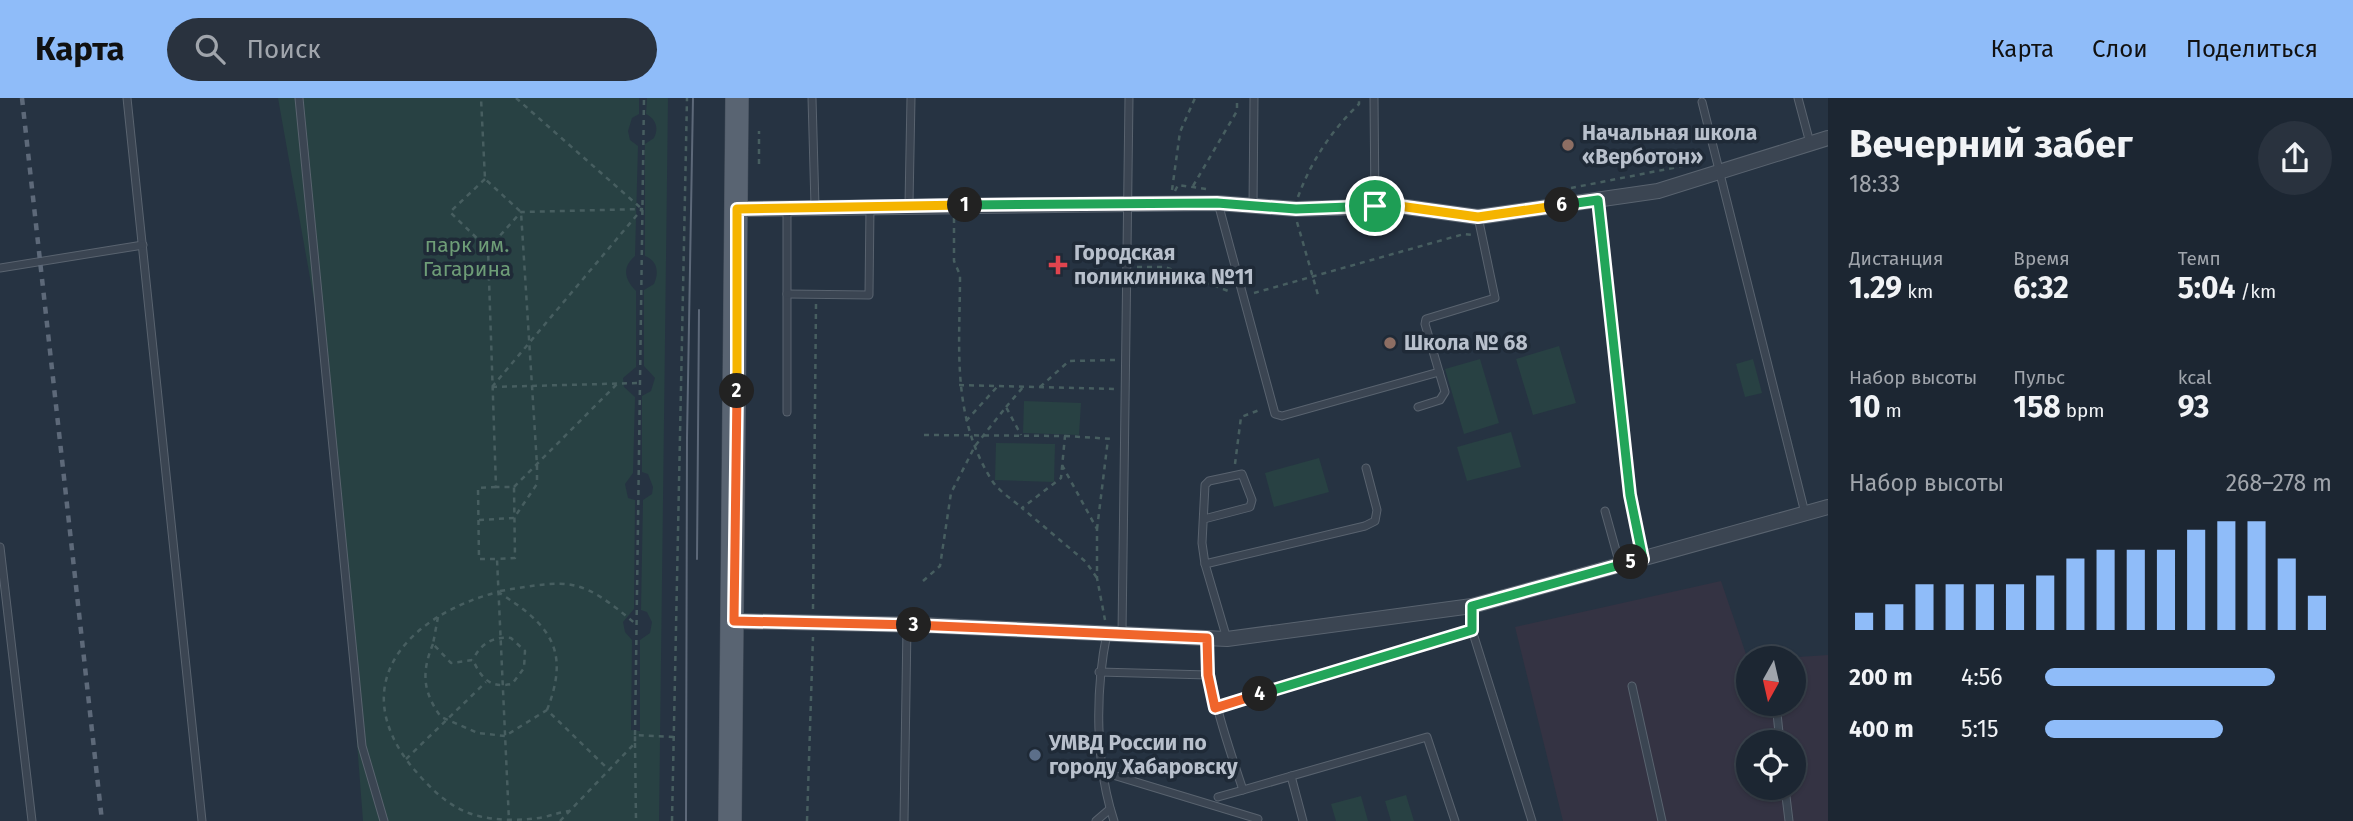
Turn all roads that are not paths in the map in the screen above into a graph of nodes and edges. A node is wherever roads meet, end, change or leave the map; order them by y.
1 (127, 98) edge
2 (299, 98) edge
3 (737, 98) edge
4 (813, 98) edge
5 (911, 98) edge
6 (1129, 98) edge
7 (1254, 98) edge
8 (1374, 98) edge
9 (1798, 98) edge
10 (1702, 102) dead end
11 (1828, 138) edge
12 (1810, 143) junction
13 (1716, 166) junction
14 (1598, 200) junction
15 (1217, 203) junction
16 (909, 205) junction
17 (1129, 205) junction
18 (815, 206) junction
19 (870, 206) junction
20 (1375, 206) junction
21 (787, 207) junction
22 (1254, 207) junction
23 (737, 209) junction
24 (1478, 217) junction
25 (143, 245) junction
26 (0, 268) edge
27 (787, 294) junction
28 (1439, 372) junction
29 (1418, 407) dead end
30 (787, 412) dead end
31 (1366, 468) dead end
32 (1828, 507) edge
33 (1605, 511) dead end
34 (1805, 513) junction
35 (1203, 519) junction
36 (0, 547) edge
37 (1643, 559) junction
38 (1205, 564) junction
39 (1620, 565) junction
40 (1472, 606) junction
41 (734, 621) junction
42 (908, 625) junction
43 (1472, 630) junction
44 (1114, 633) junction
45 (1207, 638) junction
46 (1227, 639) junction
47 (1099, 671) junction
48 (1208, 675) junction
49 (1632, 686) dead end
50 (1215, 708) junction
51 (1102, 772) junction
52 (1291, 776) junction
53 (1243, 790) junction
54 (1218, 797) dead end
55 (1786, 800) edge
56 (1110, 809) junction
57 (1258, 819) dead end
58 (32, 821) edge
59 (202, 821) edge
60 (384, 821) edge
61 (730, 821) edge
62 (904, 821) edge
63 (1096, 821) edge
64 (1114, 821) edge
65 (1303, 821) edge
66 (1455, 821) edge
67 (1532, 821) edge
68 (1662, 821) edge
69 (1789, 821) edge

1 - 25 lane
2 - 60 lane
3 - 23 main road
4 - 18 lane
5 - 16 lane
6 - 17 lane
7 - 22 lane
8 - 20 lane
9 - 12 lane
10 - 13 lane
11 - 12 street
12 - 13 street
13 - 14 street
13 - 34 lane
14 - 24 street
14 - 37 lane
15 - 17 street
15 - 22 street
15 - 28 lane
16 - 17 street
16 - 19 street
17 - 44 lane
18 - 19 street
18 - 21 street
19 - 27 lane
20 - 22 street
20 - 24 street
21 - 23 street
21 - 27 lane
23 - 41 main road
24 - 28 lane
25 - 26 lane
25 - 59 lane
27 - 30 lane
28 - 29 lane
31 - 38 lane
32 - 34 street
33 - 39 lane
34 - 37 street
35 - 35 lane
35 - 38 lane
36 - 58 lane
37 - 39 street
38 - 46 lane
39 - 40 street
40 - 43 lane
40 - 46 street
41 - 42 street
41 - 61 main road
42 - 44 street
42 - 62 lane
43 - 50 lane
43 - 67 lane
44 - 45 street
44 - 47 lane
45 - 46 street
45 - 48 lane
47 - 48 lane
47 - 51 lane
48 - 50 lane
49 - 68 lane
50 - 53 lane
51 - 56 lane
51 - 57 lane
52 - 53 lane
52 - 65 lane
52 - 66 lane
53 - 54 lane
55 - 69 lane
56 - 63 lane
56 - 64 lane

